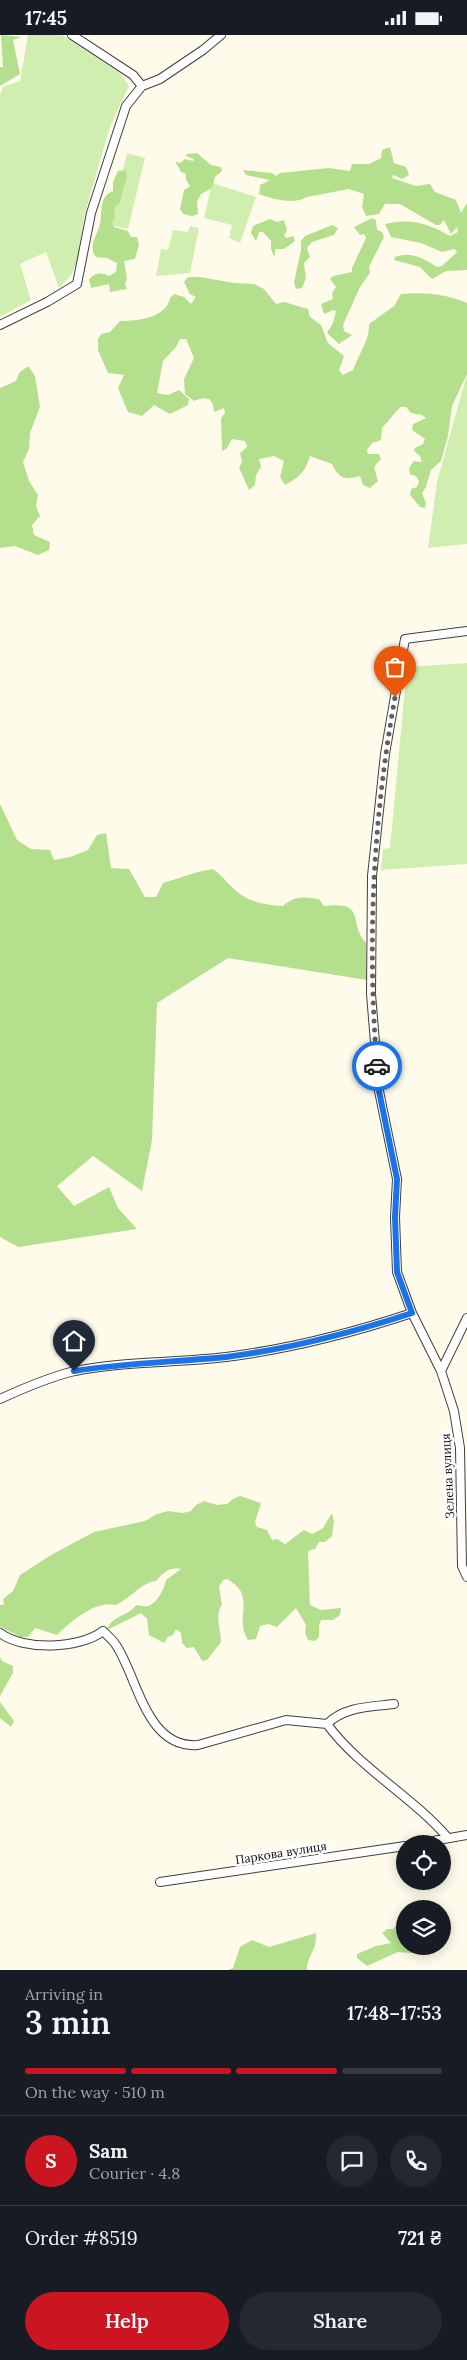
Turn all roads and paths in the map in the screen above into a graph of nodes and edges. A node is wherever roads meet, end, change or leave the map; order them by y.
1 (72, 35) edge
2 (221, 35) edge
3 (142, 86) junction
4 (0, 325) edge
5 (467, 631) edge
6 (412, 1313) junction
7 (467, 1318) edge
8 (441, 1371) junction
9 (0, 1399) edge
10 (467, 1577) edge
11 (0, 1633) edge
12 (394, 1704) dead end
13 (328, 1724) junction
14 (445, 1835) edge
15 (467, 1835) edge
16 (451, 1838) edge
17 (396, 1847) edge
18 (160, 1882) dead end

1 - 3 street
2 - 3 street
3 - 4 street
5 - 6 street, Зелена вулиця
6 - 8 street, Зелена вулиця
6 - 9 street
7 - 8 street
8 - 10 street, Зелена вулиця
11 - 13 street
12 - 13 street
13 - 14 street
15 - 16 street
17 - 18 street, Паркова вулиця

